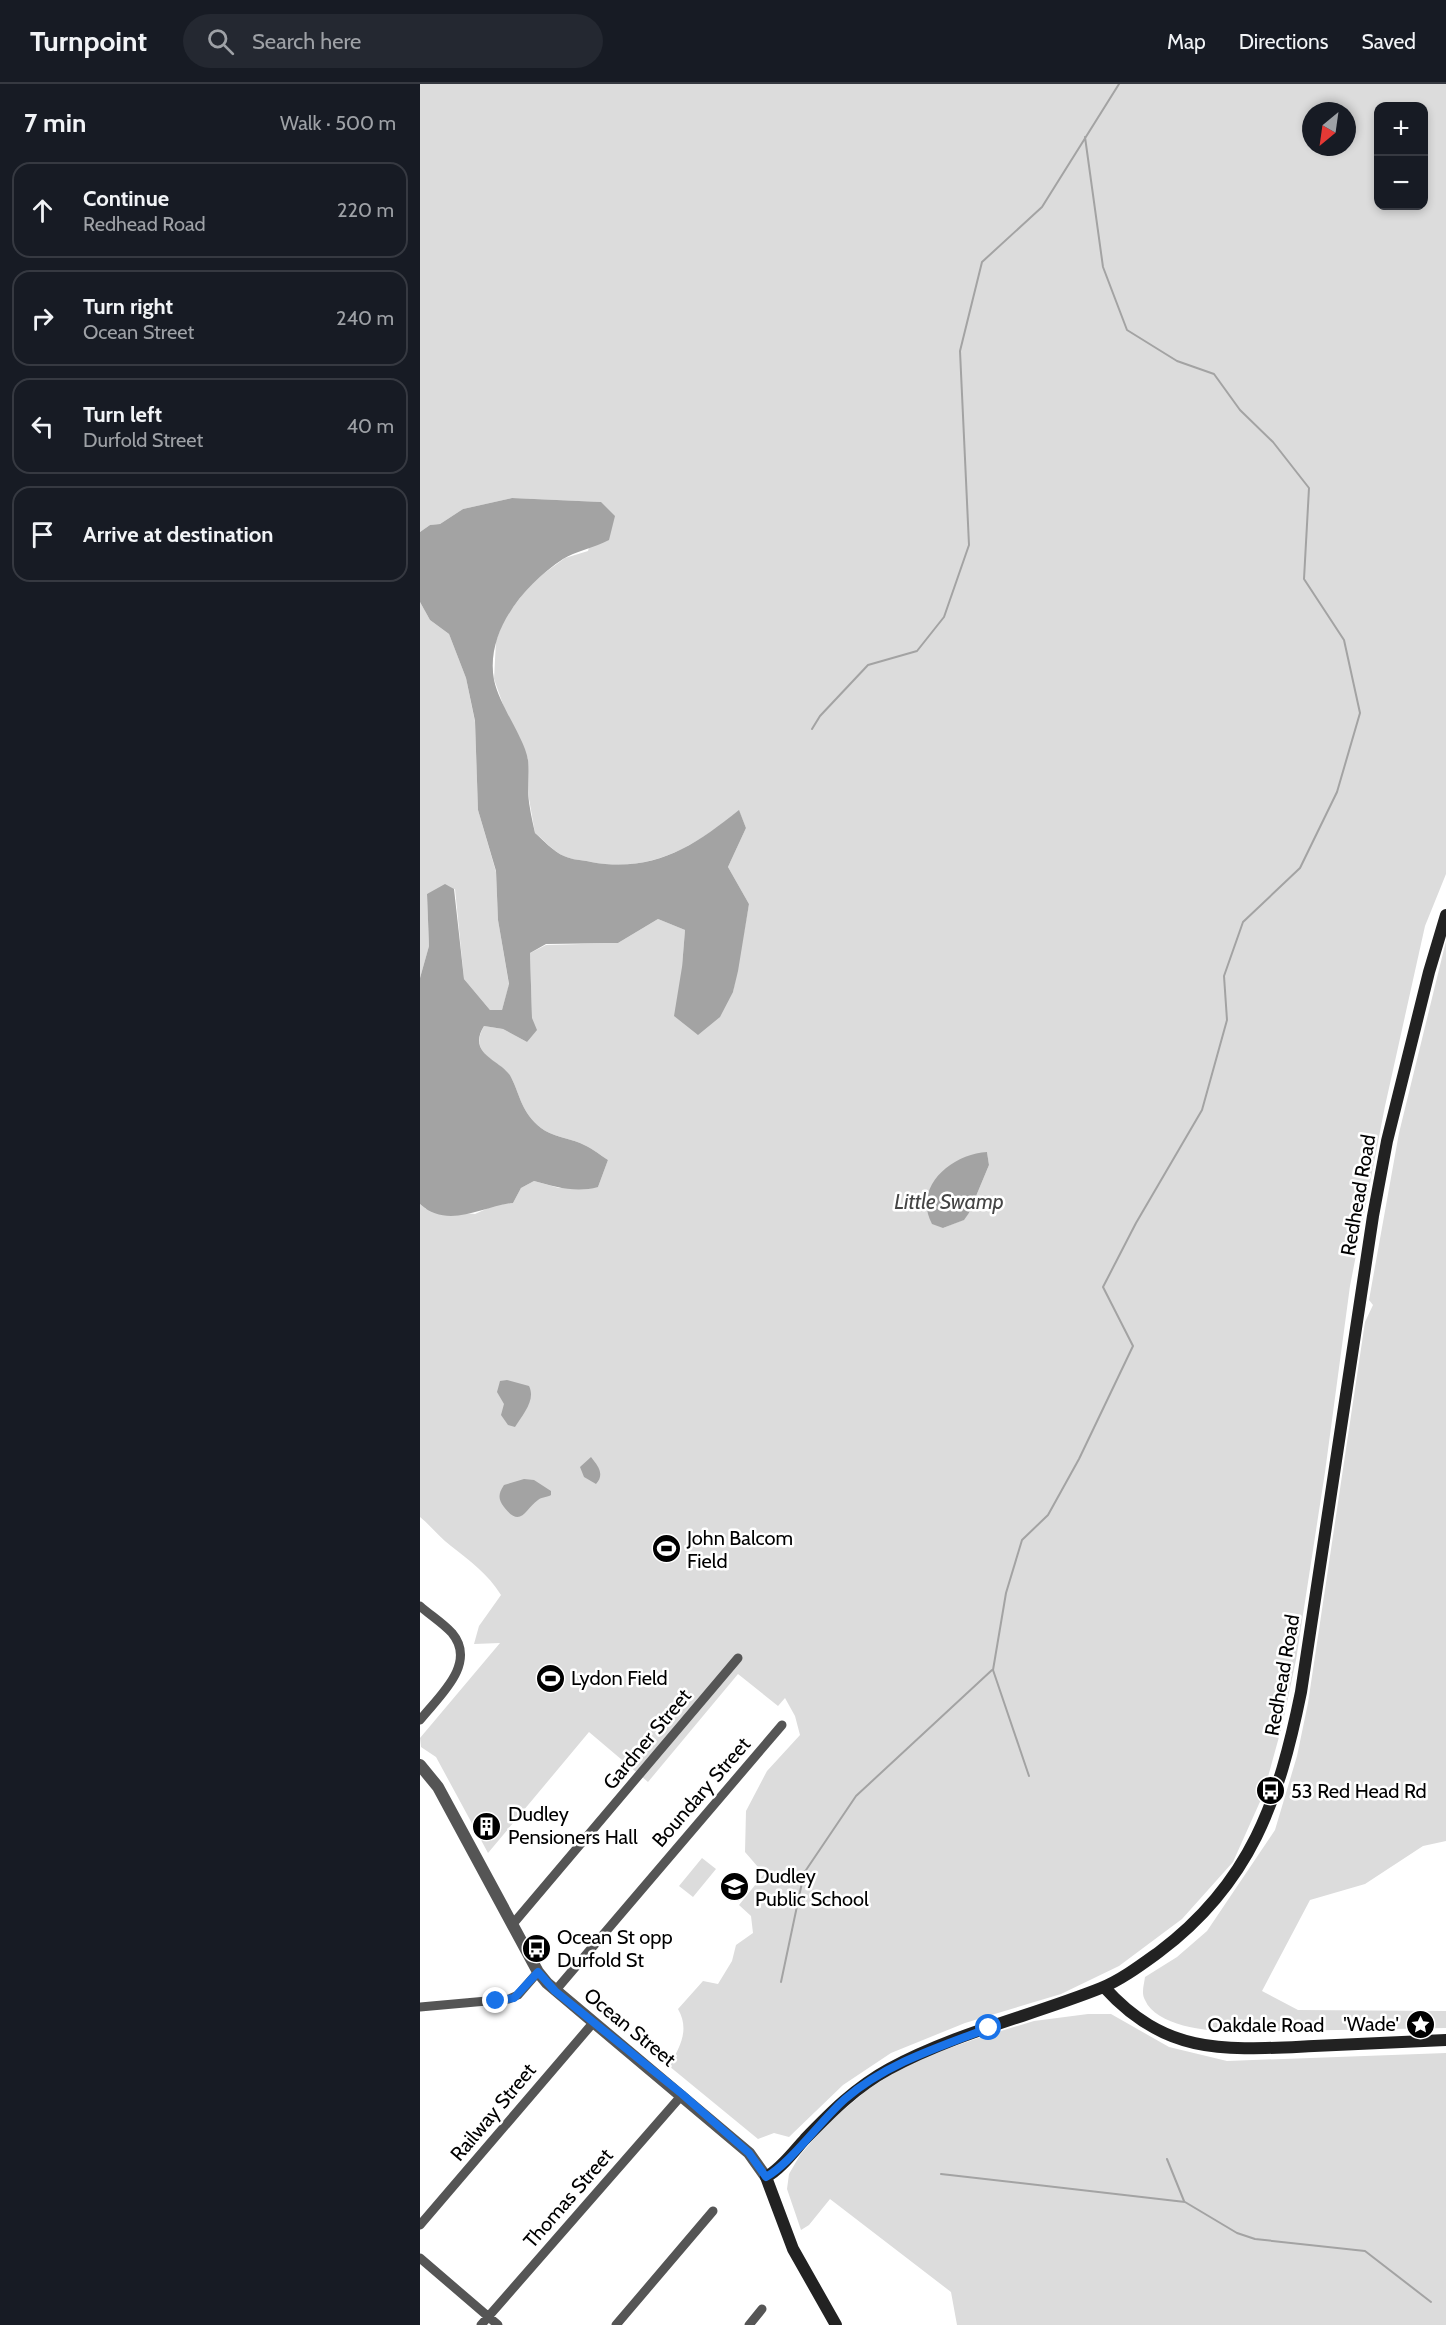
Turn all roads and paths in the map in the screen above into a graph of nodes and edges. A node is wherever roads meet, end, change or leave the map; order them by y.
1 (1446, 915) edge
2 (420, 1606) edge
3 (738, 1658) dead end
4 (420, 1720) edge
5 (782, 1725) dead end
6 (420, 1765) edge
7 (512, 1925) junction
8 (538, 1972) junction
9 (1104, 1987) junction
10 (555, 1991) junction
11 (420, 2007) edge
12 (593, 2023) junction
13 (1446, 2040) edge
14 (682, 2094) junction
15 (766, 2177) junction
16 (713, 2211) dead end
17 (420, 2225) edge
18 (420, 2258) edge
19 (762, 2309) dead end
20 (488, 2317) junction
21 (481, 2325) edge
22 (498, 2325) edge
23 (616, 2325) edge
24 (749, 2325) edge
25 (836, 2325) edge

1 - 9 main road, Redhead Road
2 - 4 street
3 - 7 street, Gardner Street
5 - 10 street, Boundary Street
6 - 7 street, Ocean Street
7 - 8 street, Ocean Street
8 - 10 street, Ocean Street
8 - 11 street
9 - 13 main road, Oakdale Road
9 - 15 main road, Redhead Road
10 - 12 street, Ocean Street
12 - 14 street, Ocean Street
12 - 17 street, Railway Street
14 - 15 street, Ocean Street
14 - 20 street, Thomas Street
15 - 25 main road
16 - 23 street
18 - 20 street
19 - 24 street
20 - 21 street, Thomas Street
20 - 22 street

